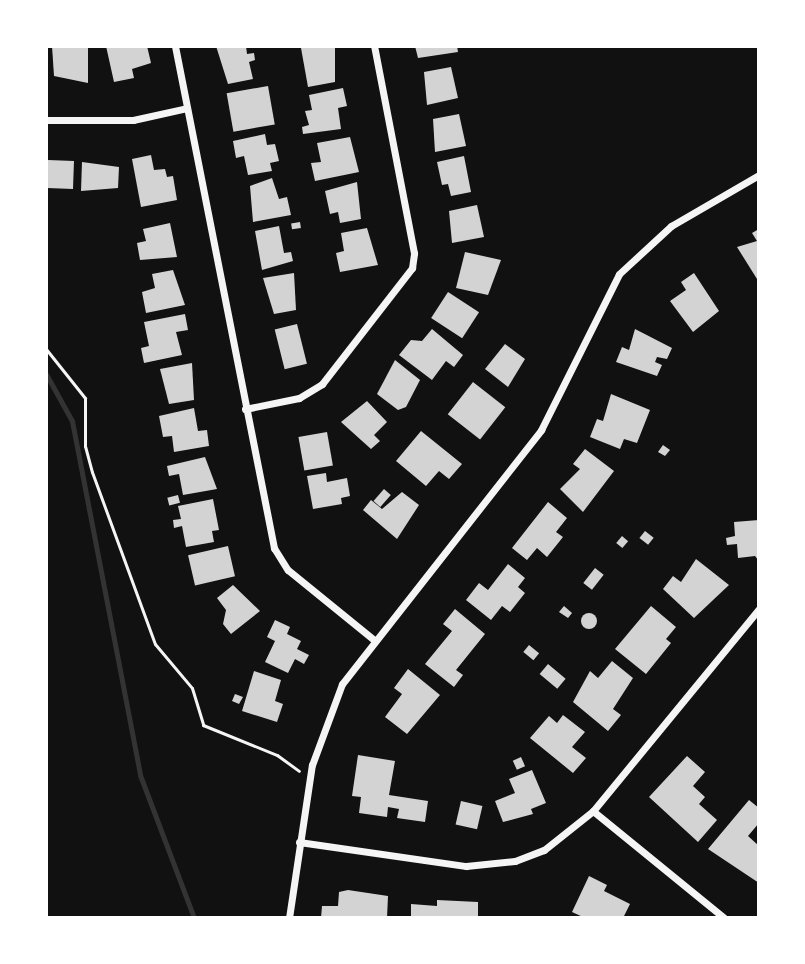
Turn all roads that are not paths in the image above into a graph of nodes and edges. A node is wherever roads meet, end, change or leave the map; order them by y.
1 (175, 46) edge
2 (374, 46) edge
3 (187, 108) junction
4 (46, 120) edge
5 (759, 175) edge
6 (245, 409) junction
7 (759, 609) edge
8 (374, 640) junction
9 (593, 811) junction
10 (299, 842) junction
11 (289, 918) edge
12 (724, 918) edge

1 - 3 street
2 - 6 street
3 - 4 street
3 - 6 street
5 - 8 street
6 - 8 street
7 - 9 street
8 - 10 street
9 - 10 street
9 - 12 street
10 - 11 street

